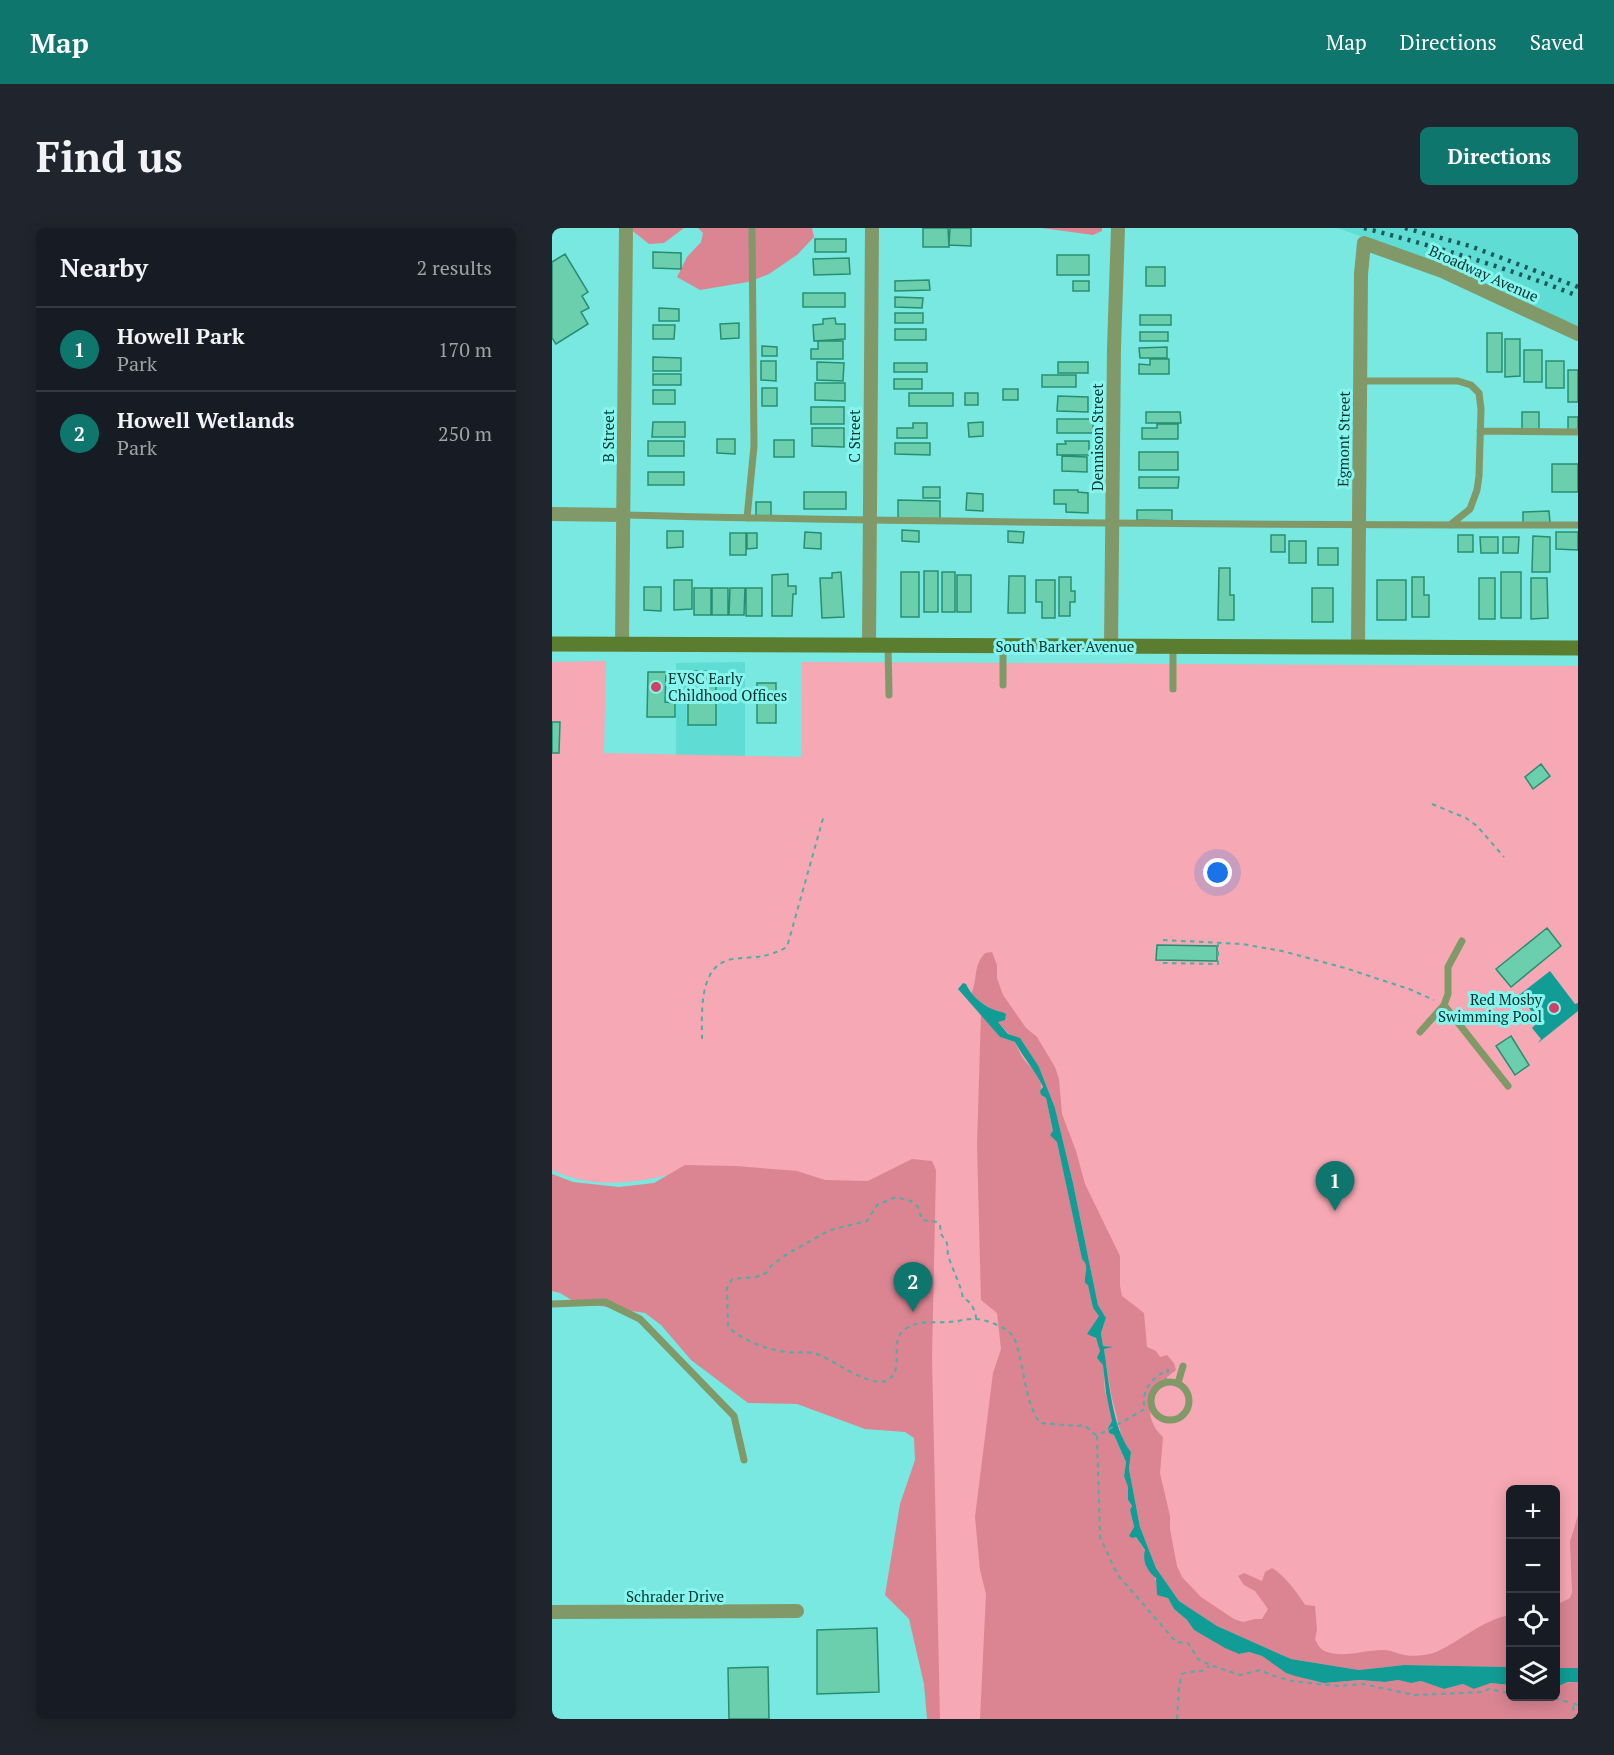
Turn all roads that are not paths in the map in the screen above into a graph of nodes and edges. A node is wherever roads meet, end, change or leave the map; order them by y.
1 (626, 228) edge
2 (752, 228) edge
3 (872, 228) edge
4 (1118, 228) edge
5 (1375, 246) joint
6 (1578, 334) edge
7 (1360, 381) junction
8 (1480, 431) junction
9 (1578, 432) edge
10 (552, 514) edge
11 (624, 515) junction
12 (747, 518) junction
13 (870, 521) junction
14 (1113, 524) junction
15 (1359, 525) junction
16 (1450, 525) junction
17 (1578, 525) edge
18 (552, 644) edge
19 (622, 644) junction
20 (869, 645) junction
21 (888, 645) junction
22 (1004, 646) junction
23 (1111, 646) junction
24 (1173, 646) junction
25 (1358, 647) junction
26 (1578, 648) edge
27 (1004, 685) dead end
28 (1173, 689) dead end
29 (889, 695) dead end
30 (1462, 941) dead end
31 (1444, 1005) junction
32 (1420, 1032) dead end
33 (1508, 1086) dead end
34 (552, 1304) edge
35 (1183, 1366) dead end
36 (1178, 1383) junction
37 (744, 1460) dead end
38 (797, 1611) dead end
39 (552, 1612) edge

1 - 11 street, B Street
2 - 12 lane
3 - 13 street, C Street
4 - 14 street, Dennison Street
5 - 6 street, Broadway Avenue
5 - 7 street, Egmont Street
7 - 8 lane
7 - 15 street, Egmont Street
8 - 9 lane
8 - 16 lane
10 - 11 street
11 - 12 lane
11 - 19 street, B Street
12 - 13 lane
13 - 14 lane
13 - 20 street, C Street
14 - 15 lane
14 - 23 street, Dennison Street
15 - 16 lane
15 - 25 street, Egmont Street
16 - 17 lane
18 - 19 main road, South Barker Avenue
19 - 20 main road, South Barker Avenue
20 - 21 main road, South Barker Avenue
21 - 22 main road, South Barker Avenue
21 - 29 lane
22 - 23 main road, South Barker Avenue
22 - 27 lane
23 - 24 main road, South Barker Avenue
24 - 25 main road, South Barker Avenue
24 - 28 lane
25 - 26 main road, South Barker Avenue
30 - 31 lane
31 - 32 lane
31 - 33 lane
34 - 37 lane
35 - 36 lane
36 - 36 lane
38 - 39 street, Schrader Drive

